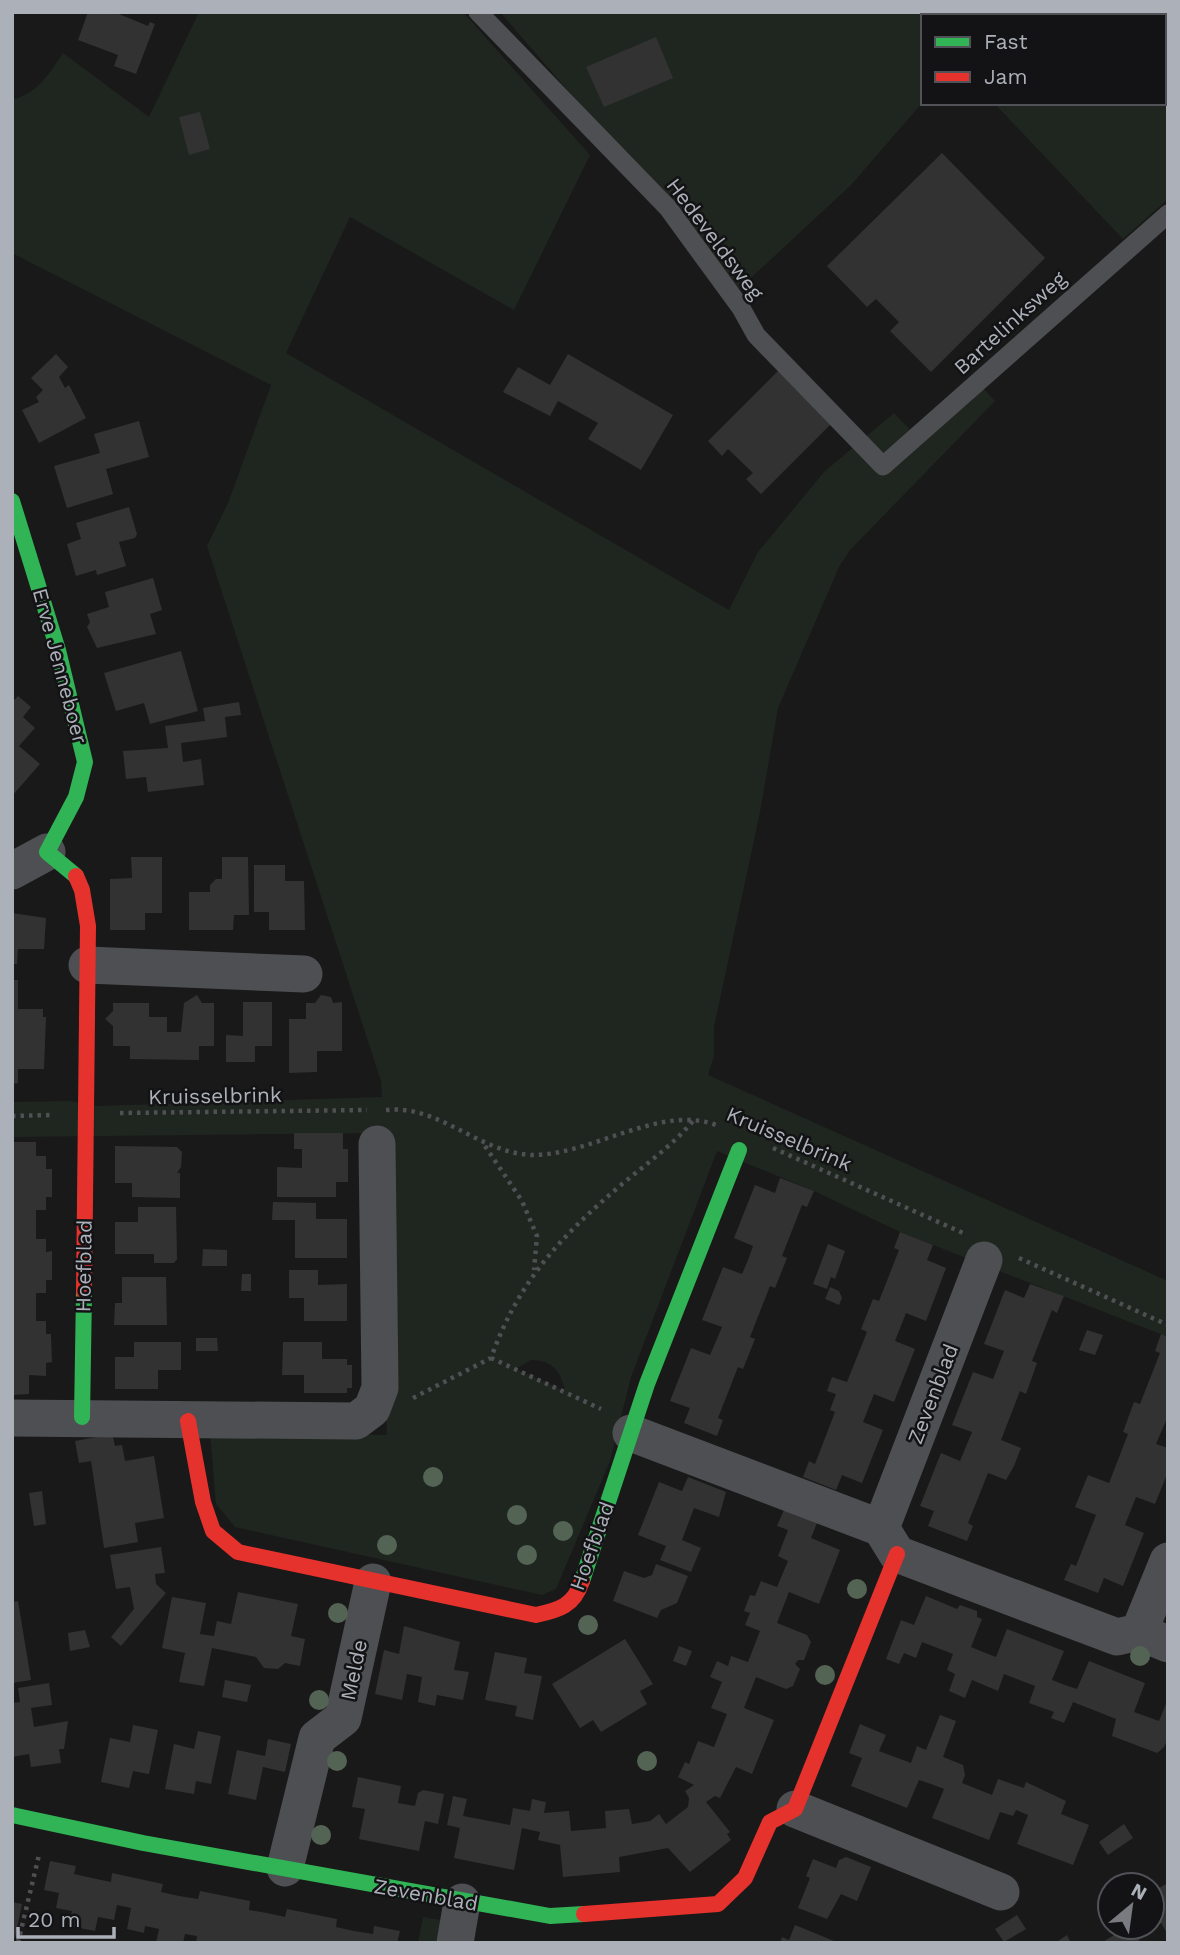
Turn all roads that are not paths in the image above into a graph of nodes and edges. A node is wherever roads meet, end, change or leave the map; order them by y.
1 (478, 12) edge
2 (1168, 214) edge
3 (883, 466) joint
4 (14, 511) edge
5 (47, 852) junction
6 (12, 871) edge
7 (87, 965) junction
8 (304, 974) dead end
9 (377, 1121) road end
10 (739, 1150) dead end
11 (989, 1250) road end
12 (12, 1418) edge
13 (82, 1418) junction
14 (188, 1420) junction
15 (632, 1429) junction
16 (889, 1541) junction
17 (1168, 1561) edge
18 (373, 1582) junction
19 (1153, 1638) edge
20 (795, 1809) junction
21 (12, 1815) edge
22 (285, 1868) junction
23 (1001, 1892) dead end
24 (463, 1902) junction
25 (455, 1943) edge

1 - 3 lane, Hedeveldsweg
2 - 3 lane, Bartelinksweg
4 - 5 street, Erve Jenneboer
5 - 6 street
5 - 7 street
7 - 8 street
7 - 13 street, Hoefblad
9 - 14 street
10 - 15 street, Hoefblad
11 - 16 street, Zevenblad
12 - 13 street
13 - 14 street
14 - 18 street, Hoefblad
15 - 16 street
15 - 18 street, Hoefblad
16 - 19 street
16 - 20 street, Zevenblad
17 - 19 street
18 - 22 street, Melde
20 - 23 street
20 - 24 street, Zevenblad
21 - 22 street, Zevenblad
22 - 24 street, Zevenblad
24 - 25 street

